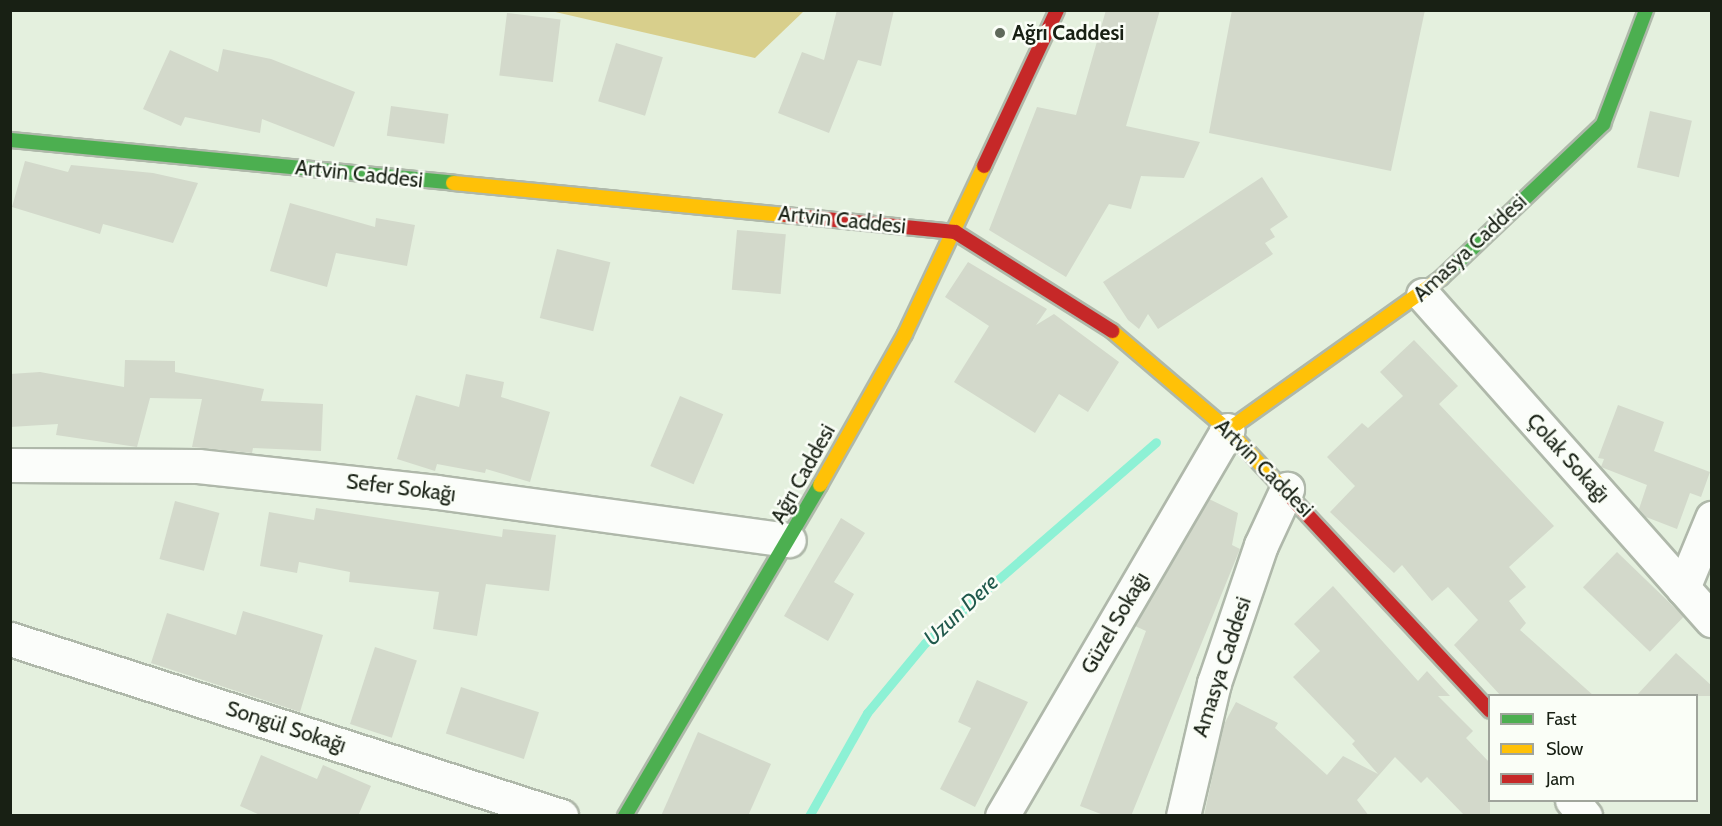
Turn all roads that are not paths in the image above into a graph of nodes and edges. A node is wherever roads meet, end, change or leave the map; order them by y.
1 (1057, 10) edge
2 (1646, 10) edge
3 (10, 140) edge
4 (955, 232) junction
5 (1423, 295) junction
6 (1228, 430) junction
7 (10, 465) edge
8 (1287, 489) junction
9 (1712, 518) edge
10 (789, 540) junction
11 (1683, 588) junction
12 (1712, 620) edge
13 (10, 639) edge
14 (1488, 709) edge
15 (1573, 802) edge
16 (561, 816) edge
17 (625, 816) edge
18 (1002, 816) edge
19 (1183, 816) edge
20 (1585, 816) edge

1 - 4 street, Ağrı Caddesi
2 - 5 street, Amasya Caddesi
3 - 4 street, Artvin Caddesi
4 - 6 street, Artvin Caddesi
4 - 10 street, Ağrı Caddesi
5 - 6 street, Amasya Caddesi
5 - 11 street, Çolak Sokağı
6 - 8 street, Artvin Caddesi
6 - 18 street, Güzel Sokağı
7 - 10 street, Sefer Sokağı
8 - 14 street, Artvin Caddesi
8 - 19 street, Amasya Caddesi
9 - 11 street
10 - 17 street, Ağrı Caddesi
11 - 12 street, Çolak Sokağı
13 - 16 street, Songül Sokağı
15 - 20 street

